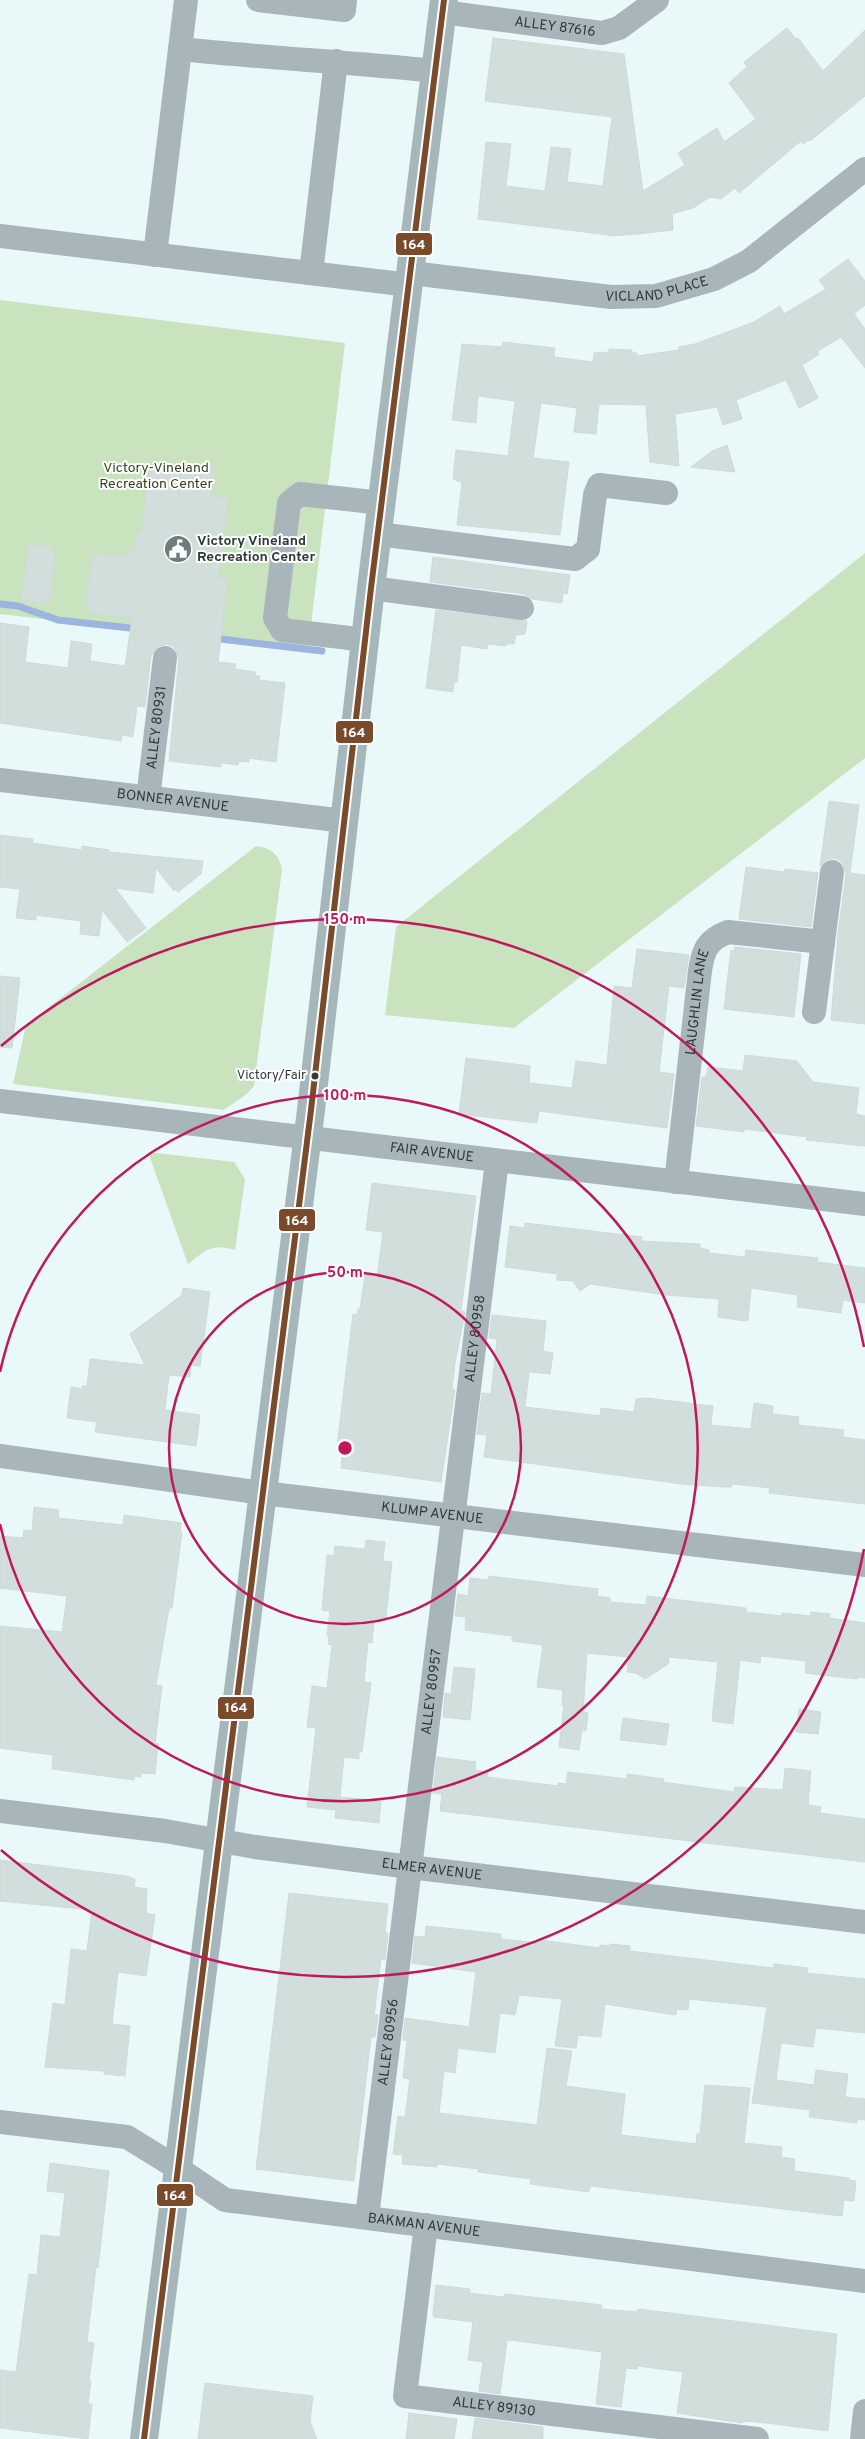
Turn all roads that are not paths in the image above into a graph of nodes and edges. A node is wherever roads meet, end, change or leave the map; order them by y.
1 (186, 0) edge
2 (258, 0) edge
3 (345, 0) edge
4 (657, 0) edge
5 (443, 6) edge
6 (180, 49) junction
7 (336, 61) junction
8 (435, 71) junction
9 (865, 169) edge
10 (0, 236) edge
11 (155, 255) junction
12 (311, 273) junction
13 (410, 279) junction
14 (666, 493) dead end
15 (382, 503) junction
16 (378, 534) junction
17 (371, 588) junction
18 (522, 608) dead end
19 (366, 640) junction
20 (165, 658) dead end
21 (0, 780) edge
22 (148, 798) junction
23 (345, 821) junction
24 (832, 872) dead end
25 (823, 942) junction
26 (814, 1012) dead end
27 (0, 1100) edge
28 (308, 1138) junction
29 (497, 1161) junction
30 (676, 1182) junction
31 (865, 1204) edge
32 (0, 1456) edge
33 (263, 1493) junction
34 (453, 1516) junction
35 (865, 1566) edge
36 (0, 1811) edge
37 (218, 1839) junction
38 (410, 1867) junction
39 (865, 1922) edge
40 (0, 2122) edge
41 (179, 2169) junction
42 (366, 2217) junction
43 (426, 2225) junction
44 (865, 2281) edge
45 (865, 2410) edge
46 (144, 2439) edge
47 (757, 2439) edge
48 (862, 2439) edge

1 - 6 street
2 - 3 street
4 - 5 street, ALLEY 87616
5 - 8 main road
6 - 7 street
6 - 11 street
7 - 8 street
7 - 12 street
8 - 13 main road
9 - 13 street, VICLAND PLACE
10 - 11 street, VICLAND PLACE
11 - 12 street, VICLAND PLACE
12 - 13 street, VICLAND PLACE
13 - 15 main road
14 - 16 street
15 - 16 main road
15 - 19 street
16 - 17 main road
17 - 18 street
17 - 19 main road
19 - 23 main road
20 - 22 street, ALLEY 80931
21 - 22 street, BONNER AVENUE
22 - 23 street, BONNER AVENUE
23 - 28 main road
24 - 25 street
25 - 26 street
25 - 30 street, LAUGHLIN LANE
27 - 28 street, FAIR AVENUE
28 - 29 street, FAIR AVENUE
28 - 33 main road
29 - 30 street, FAIR AVENUE
29 - 34 street, ALLEY 80958
30 - 31 street, FAIR AVENUE
32 - 33 street, KLUMP AVENUE
33 - 34 street, KLUMP AVENUE
33 - 37 main road
34 - 35 street, KLUMP AVENUE
34 - 38 street, ALLEY 80957
36 - 37 street, ELMER AVENUE
37 - 38 street, ELMER AVENUE
37 - 41 main road
38 - 39 street, ELMER AVENUE
38 - 42 street, ALLEY 80956
40 - 41 street, BAKMAN AVENUE
41 - 42 street, BAKMAN AVENUE
41 - 46 main road
42 - 43 street, BAKMAN AVENUE
43 - 44 street, BAKMAN AVENUE
43 - 47 street, ALLEY 89130
45 - 48 street

